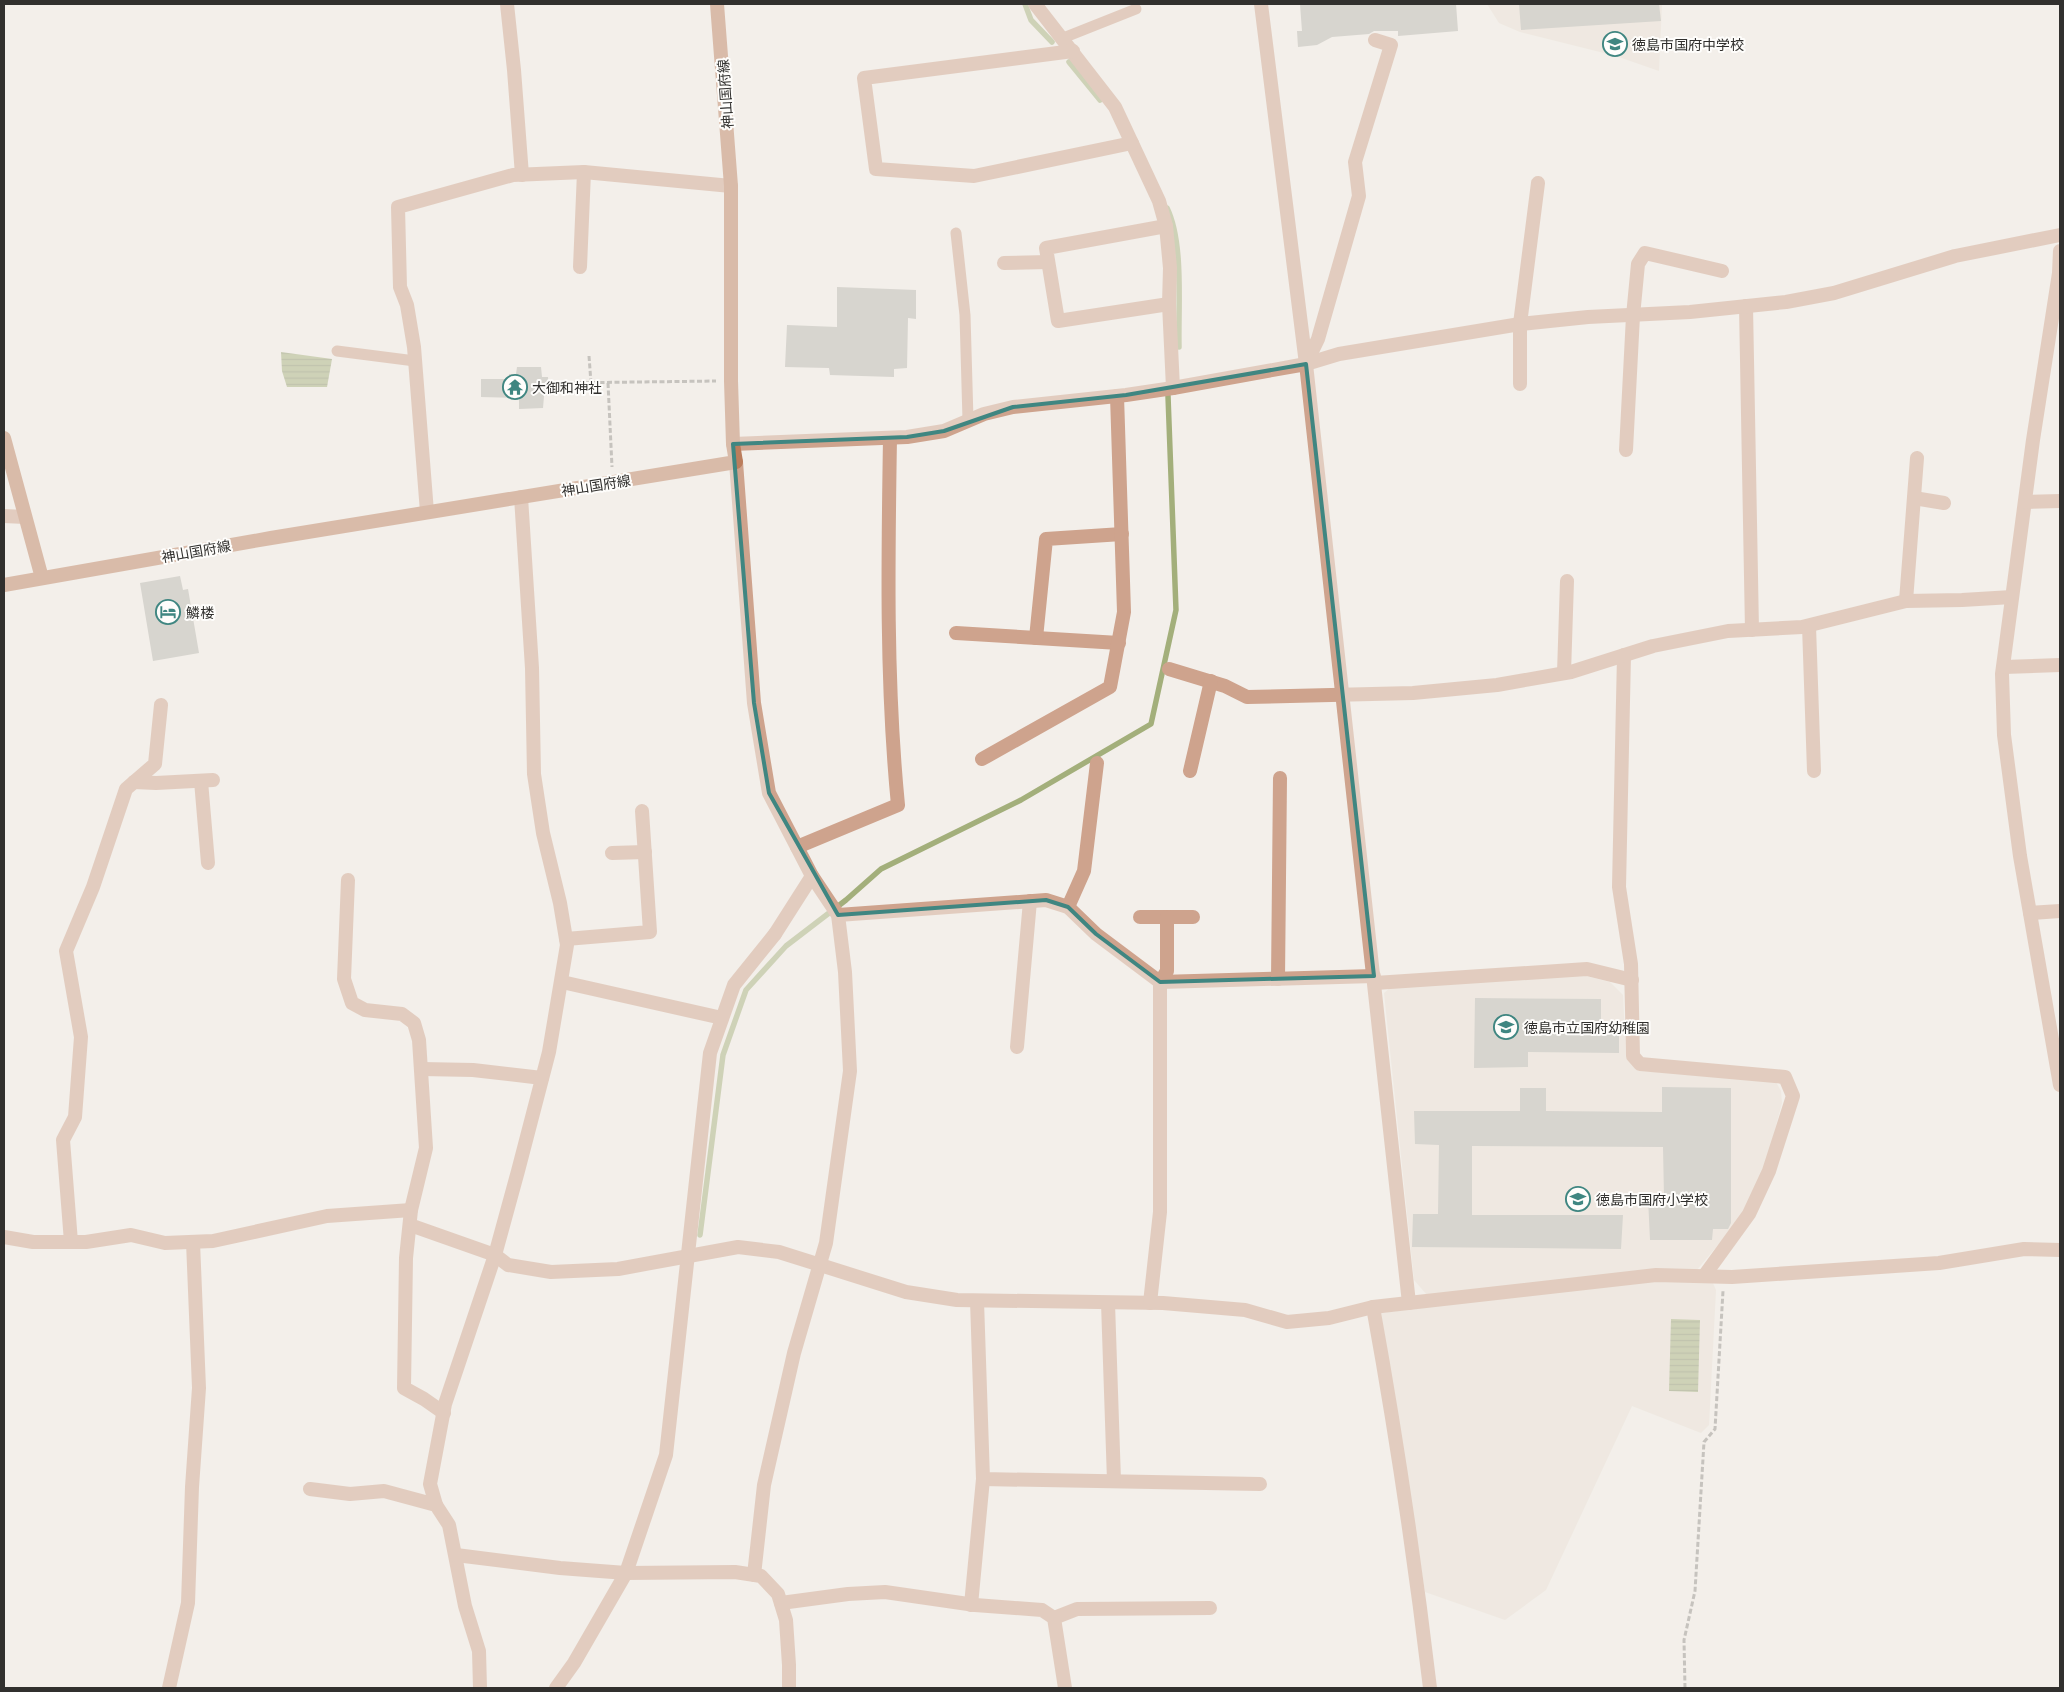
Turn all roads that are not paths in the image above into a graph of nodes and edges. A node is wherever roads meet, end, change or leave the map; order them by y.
1 (507, 4) edge
2 (717, 4) edge
3 (1035, 4) edge
4 (1261, 4) edge
5 (1136, 9) dead end
6 (1063, 38) junction
7 (1375, 40) dead end
8 (1073, 51) junction
9 (1132, 143) junction
10 (584, 172) junction
11 (522, 175) junction
12 (1538, 182) dead end
13 (731, 186) junction
14 (1166, 226) junction
15 (956, 233) dead end
16 (2060, 235) edge
17 (2060, 251) edge
18 (1048, 262) junction
19 (1004, 263) dead end
20 (580, 267) dead end
21 (1722, 270) dead end
22 (1169, 304) junction
23 (1746, 306) junction
24 (1633, 316) junction
25 (1520, 324) junction
26 (337, 351) dead end
27 (415, 361) junction
28 (1306, 364) junction
29 (1520, 384) dead end
30 (1173, 388) junction
31 (1117, 396) junction
32 (968, 420) junction
33 (4, 438) edge
34 (890, 438) junction
35 (733, 444) junction
36 (1626, 450) dead end
37 (1917, 458) dead end
38 (736, 462) junction
39 (521, 497) junction
40 (1914, 498) junction
41 (2060, 501) edge
42 (2025, 502) junction
43 (1944, 503) dead end
44 (427, 512) junction
45 (4, 516) edge
46 (25, 517) junction
47 (1122, 534) junction
48 (42, 578) junction
49 (1567, 581) dead end
50 (4, 585) edge
51 (2012, 597) junction
52 (1906, 601) junction
53 (1809, 626) junction
54 (1752, 630) junction
55 (956, 633) dead end
56 (1036, 638) junction
57 (1118, 643) junction
58 (1624, 655) junction
59 (2060, 665) edge
60 (2004, 667) junction
61 (1169, 669) dead end
62 (1564, 673) junction
63 (1211, 681) junction
64 (1342, 695) junction
65 (161, 706) dead end
66 (982, 759) dead end
67 (1097, 763) dead end
68 (1190, 771) dead end
69 (1814, 771) dead end
70 (1280, 778) dead end
71 (134, 782) junction
72 (642, 811) dead end
73 (797, 847) junction
74 (645, 852) junction
75 (612, 853) dead end
76 (208, 863) dead end
77 (812, 876) junction
78 (348, 880) dead end
79 (1030, 901) junction
80 (1068, 907) junction
81 (836, 911) junction
82 (2060, 911) edge
83 (2030, 913) junction
84 (1140, 917) dead end
85 (1167, 917) junction
86 (1193, 917) dead end
87 (566, 940) junction
88 (1278, 979) junction
89 (1375, 980) junction
90 (1632, 980) junction
91 (562, 982) junction
92 (1160, 982) junction
93 (722, 1018) junction
94 (1017, 1047) dead end
95 (422, 1070) junction
96 (542, 1078) junction
97 (2060, 1086) edge
98 (412, 1210) junction
99 (410, 1225) junction
100 (4, 1237) edge
101 (71, 1242) junction
102 (193, 1242) junction
103 (2060, 1250) edge
104 (494, 1255) junction
105 (687, 1258) junction
106 (819, 1265) junction
107 (1704, 1276) junction
108 (977, 1301) junction
109 (1108, 1302) junction
110 (1150, 1303) junction
111 (1410, 1303) junction
112 (1373, 1307) junction
113 (444, 1413) junction
114 (983, 1479) junction
115 (1114, 1481) junction
116 (1260, 1484) dead end
117 (310, 1489) dead end
118 (436, 1505) junction
119 (456, 1555) junction
120 (626, 1573) junction
121 (754, 1575) junction
122 (781, 1603) junction
123 (971, 1605) junction
124 (1210, 1608) dead end
125 (1054, 1618) junction
126 (169, 1688) edge
127 (480, 1688) edge
128 (556, 1688) edge
129 (789, 1688) edge
130 (1065, 1688) edge
131 (1430, 1688) edge

1 - 11 street
2 - 13 main road, 神山国府線
3 - 6 street
4 - 28 street
5 - 6 lane
6 - 8 street
7 - 28 street
8 - 9 street
8 - 9 street
9 - 14 street
10 - 11 street
10 - 13 street
10 - 20 street
11 - 27 street
12 - 25 street
13 - 35 main road, 神山国府線
14 - 18 street
14 - 22 street
15 - 32 lane
16 - 23 street
17 - 42 street
18 - 19 street
18 - 22 street
21 - 24 street
22 - 30 street
23 - 24 street
23 - 54 street
24 - 25 street
24 - 36 street
25 - 28 street
25 - 29 street
26 - 27 lane
27 - 44 street
28 - 30 street
28 - 64 street
30 - 31 street
31 - 32 street
31 - 47 street
32 - 34 street
33 - 46 main road
34 - 35 street
34 - 73 street
35 - 38 main road, 神山国府線
37 - 40 street
38 - 39 main road, 神山国府線
38 - 73 street
39 - 44 main road, 神山国府線
39 - 87 street
40 - 43 street
40 - 52 street
41 - 42 street
42 - 51 street
44 - 48 main road, 神山国府線
45 - 46 street
46 - 48 main road
47 - 56 street
47 - 57 street
48 - 50 main road, 神山国府線
49 - 62 street
51 - 52 street
51 - 60 street
52 - 53 street
53 - 54 street
53 - 69 street
54 - 58 street
55 - 56 street
56 - 57 street
57 - 66 street
58 - 62 street
58 - 90 street
59 - 60 street
60 - 83 street
61 - 63 street
62 - 64 street
63 - 64 street
63 - 68 street
64 - 89 street
65 - 71 street
67 - 80 street
70 - 88 street
71 - 76 street
71 - 101 street
72 - 74 street
73 - 77 street
74 - 75 street
74 - 87 street
77 - 81 street
77 - 93 street
78 - 95 street
79 - 80 street
79 - 81 street
79 - 94 street
80 - 92 street
81 - 106 street
82 - 83 street
83 - 97 street
84 - 85 street
85 - 86 street
85 - 92 street
87 - 91 street
88 - 89 street
88 - 92 street
89 - 90 street
89 - 111 street
90 - 107 street
91 - 93 street
91 - 96 street
92 - 110 street
93 - 105 street
95 - 96 street
95 - 98 street
96 - 104 street
98 - 99 street
98 - 102 street
99 - 104 street
99 - 113 street
100 - 101 street
101 - 102 street
102 - 126 street
103 - 107 street
104 - 105 street
104 - 113 street
105 - 106 street
105 - 120 street
106 - 108 street
106 - 121 street
107 - 111 street
108 - 109 street
108 - 114 street
109 - 110 street
109 - 115 street
110 - 112 street
111 - 112 street
112 - 131 street
113 - 118 street
114 - 115 street
114 - 123 street
115 - 116 street
117 - 118 street
118 - 119 street
119 - 120 street
119 - 127 street
120 - 121 street
120 - 128 street
121 - 122 street
122 - 123 street
122 - 129 street
123 - 125 street
124 - 125 street
125 - 130 street

